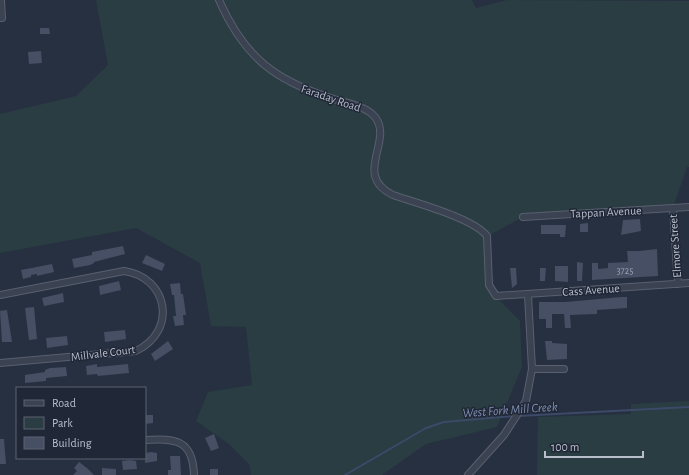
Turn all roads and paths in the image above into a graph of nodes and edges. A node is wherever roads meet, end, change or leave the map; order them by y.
1 (1, 0) edge
2 (219, 0) edge
3 (2, 18) dead end
4 (689, 207) edge
5 (673, 208) junction
6 (522, 217) dead end
7 (678, 284) junction
8 (689, 284) edge
9 (0, 294) edge
10 (493, 294) joint
11 (528, 295) junction
12 (0, 364) edge
13 (532, 369) junction
14 (564, 369) dead end
15 (146, 440) edge
16 (194, 475) edge
17 (468, 475) edge

1 - 3 street
2 - 10 street, Faraday Road
4 - 5 street, Tappan Avenue
5 - 6 street, Tappan Avenue
5 - 7 street, Elmore Street
7 - 8 street, Cass Avenue
7 - 11 street, Cass Avenue
9 - 12 street, Millvale Court
10 - 11 street, Cass Avenue
11 - 13 street
13 - 14 street
13 - 17 street
15 - 16 street

